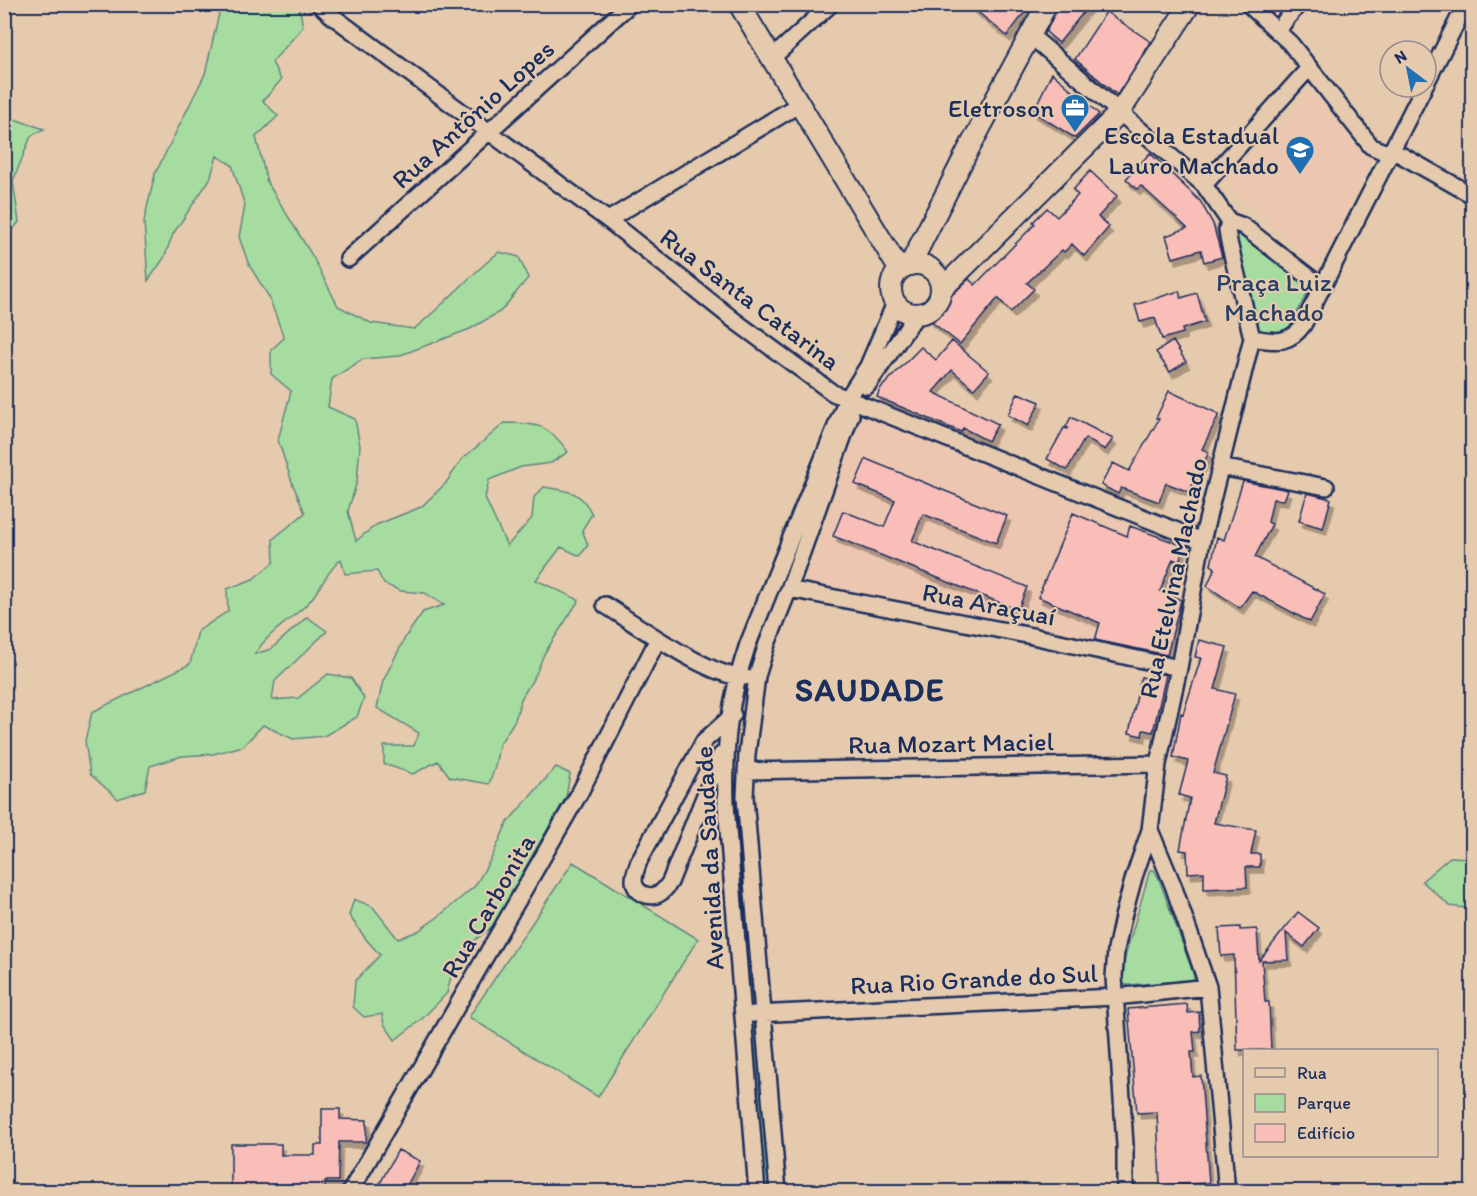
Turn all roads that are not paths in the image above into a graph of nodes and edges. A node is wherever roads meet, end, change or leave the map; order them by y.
1 (319, 4) edge
2 (630, 4) edge
3 (739, 4) edge
4 (831, 4) edge
5 (1047, 4) edge
6 (1190, 4) edge
7 (1248, 4) edge
8 (1299, 4) edge
9 (1466, 4) edge
10 (1278, 32) junction
11 (1030, 35) junction
12 (771, 59) junction
13 (1438, 59) edge
14 (1309, 68) junction
15 (1418, 99) edge
16 (798, 105) junction
17 (1119, 113) junction
18 (490, 132) junction
19 (1392, 150) junction
20 (1204, 185) junction
21 (1473, 195) edge
22 (608, 220) junction
23 (1228, 221) junction
24 (348, 260) dead end
25 (905, 267) junction
26 (1322, 287) junction
27 (941, 290) junction
28 (895, 303) junction
29 (917, 314) junction
30 (1252, 338) junction
31 (851, 401) junction
32 (1220, 466) junction
33 (1326, 487) dead end
34 (1202, 541) junction
35 (789, 589) junction
36 (605, 605) dead end
37 (658, 639) junction
38 (1179, 668) junction
39 (757, 676) junction
40 (737, 677) junction
41 (754, 699) junction
42 (728, 718) junction
43 (749, 728) junction
44 (725, 745) junction
45 (1158, 764) junction
46 (746, 771) junction
47 (1150, 830) junction
48 (1208, 987) junction
49 (1115, 997) junction
50 (742, 1014) junction
51 (763, 1014) junction
52 (350, 1191) edge
53 (757, 1191) edge
54 (778, 1191) edge
55 (1125, 1191) edge
56 (1227, 1191) edge

1 - 18 street, Rua Santa Catarina
2 - 18 street, Rua Antônio Lopes
3 - 12 street
4 - 12 street
5 - 11 street
6 - 17 street
7 - 10 street
8 - 10 street
9 - 13 street
10 - 14 street
11 - 17 street
11 - 25 street
12 - 16 street
14 - 19 street
14 - 20 street
15 - 19 street
16 - 22 street
16 - 25 street
17 - 20 street
17 - 27 street
18 - 22 street, Rua Santa Catarina
18 - 24 street, Rua Antônio Lopes
19 - 21 street
19 - 26 street
20 - 23 street
22 - 31 street, Rua Santa Catarina
23 - 26 street
23 - 30 street
25 - 27 street
25 - 28 street
26 - 30 street
27 - 29 street
28 - 29 street
28 - 31 street, Avenida da Saudade
29 - 31 street, Avenida da Saudade
30 - 32 street, Rua Etelvina Machado
31 - 34 street, Rua Santa Catarina
31 - 35 street, Avenida da Saudade
31 - 40 street, Avenida da Saudade
32 - 33 street
32 - 34 street, Rua Etelvina Machado
34 - 38 street, Rua Etelvina Machado
35 - 38 street, Rua Araçuaí
35 - 39 street, Avenida da Saudade
36 - 37 street
37 - 40 street
37 - 52 street, Rua Carbonita
38 - 45 street, Rua Etelvina Machado
39 - 40 street
39 - 41 street, Avenida da Saudade
40 - 42 street, Avenida da Saudade
41 - 42 street
41 - 43 street, Avenida da Saudade
42 - 44 street, Avenida da Saudade
42 - 44 street
43 - 44 street
43 - 46 street, Avenida da Saudade
44 - 50 street, Avenida da Saudade
45 - 46 street, Rua Mozart Maciel
45 - 47 street, Rua Etelvina Machado
46 - 51 street, Avenida da Saudade
47 - 48 street, Rua Etelvina Machado
47 - 49 street, Rua Etelvina Machado
48 - 49 street, Rua Rio Grande do Sul
48 - 56 street, Rua Etelvina Machado
49 - 51 street, Rua Rio Grande do Sul
49 - 55 street, Rua Etelvina Machado
50 - 51 street, Rua Rio Grande do Sul
50 - 53 street, Avenida da Saudade
51 - 54 street, Avenida da Saudade

